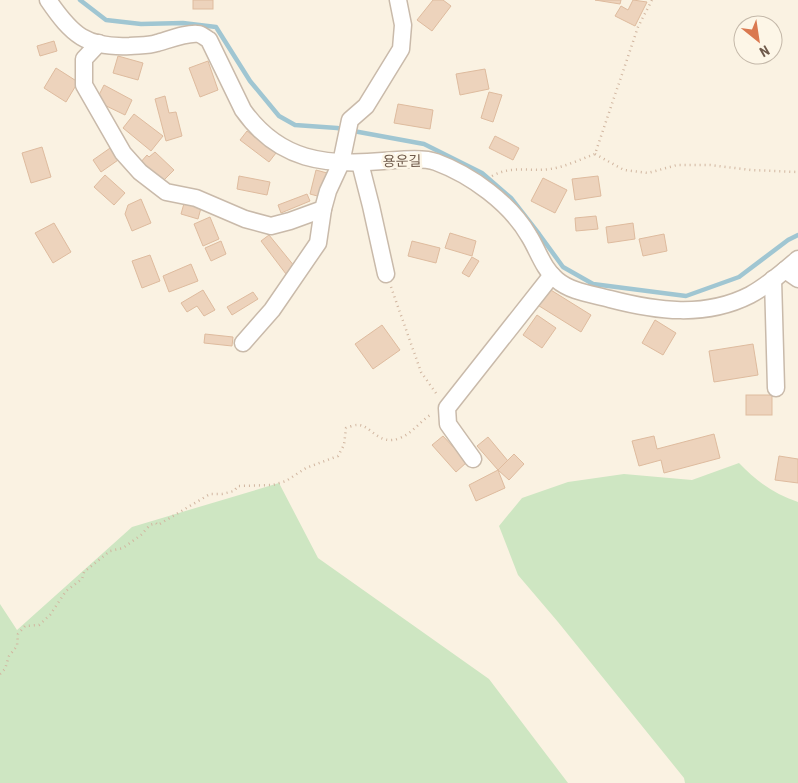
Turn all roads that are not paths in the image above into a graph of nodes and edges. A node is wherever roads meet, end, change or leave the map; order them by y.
1 (48, 0) edge
2 (398, 0) edge
3 (99, 43) junction
4 (340, 163) junction
5 (360, 163) junction
6 (323, 209) junction
7 (798, 259) edge
8 (386, 274) road end
9 (552, 275) junction
10 (785, 276) edge
11 (242, 343) dead end
12 (776, 388) dead end
13 (472, 459) dead end

1 - 3 street, 용운길
2 - 4 street
3 - 4 street, 용운길
3 - 6 street
4 - 5 street, 용운길
4 - 6 street
5 - 8 street
5 - 9 street, 용운길
6 - 11 street
7 - 10 street, 용운길
9 - 10 street, 용운길
9 - 13 street
10 - 12 street

